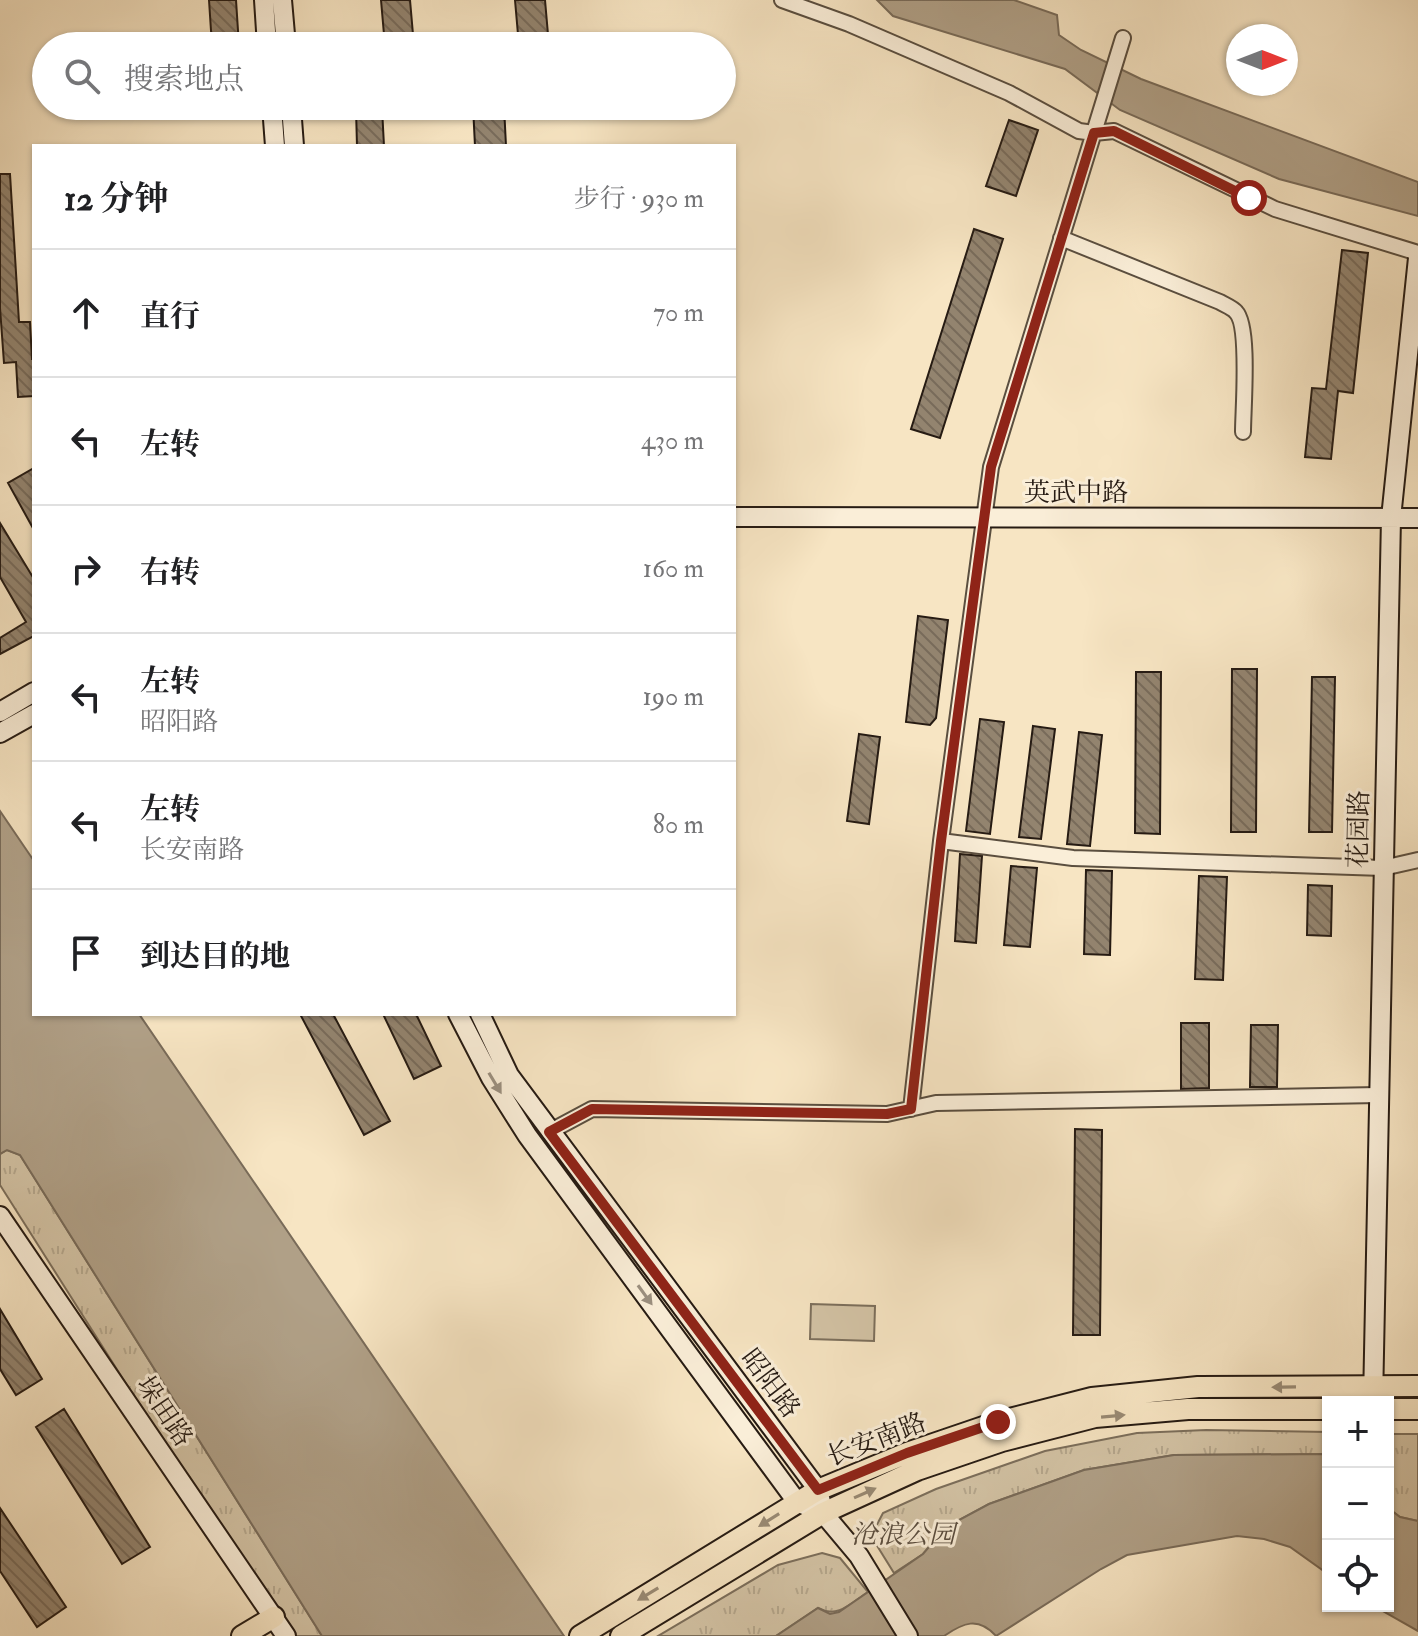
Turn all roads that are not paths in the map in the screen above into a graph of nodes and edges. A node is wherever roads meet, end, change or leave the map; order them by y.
1 (264, 0) edge
2 (282, 0) edge
3 (782, 0) edge
4 (266, 32) edge
5 (285, 32) edge
6 (1123, 38) dead end
7 (273, 120) edge
8 (292, 120) edge
9 (1095, 129) junction
10 (275, 144) edge
11 (294, 144) edge
12 (1061, 238) junction
13 (1418, 255) edge
14 (1243, 432) dead end
15 (736, 517) edge
16 (985, 517) junction
17 (1391, 518) junction
18 (1418, 518) edge
19 (32, 693) edge
20 (0, 712) edge
21 (32, 715) edge
22 (0, 733) edge
23 (941, 841) junction
24 (1418, 860) edge
25 (1383, 868) junction
26 (459, 1016) edge
27 (481, 1016) edge
28 (1378, 1095) junction
29 (911, 1109) junction
30 (549, 1132) junction
31 (0, 1216) edge
32 (1418, 1386) edge
33 (1373, 1394) edge
34 (1322, 1409) edge
35 (1394, 1409) edge
36 (1418, 1409) edge
37 (818, 1490) junction
38 (797, 1502) junction
39 (823, 1513) junction
40 (274, 1617) junction
41 (242, 1636) edge
42 (286, 1636) edge
43 (580, 1636) edge
44 (621, 1636) edge
45 (908, 1636) edge

1 - 4 street
2 - 5 street
3 - 9 street
6 - 9 street
7 - 10 street
8 - 11 street
9 - 12 street
9 - 13 street
12 - 14 street
12 - 16 street
13 - 17 street, 花园路
15 - 16 street, 英武中路
16 - 17 street, 英武中路
16 - 23 street
17 - 18 street, 英武中路
17 - 25 street, 花园路
19 - 20 street
21 - 22 street
23 - 25 street
23 - 29 street
24 - 25 street
25 - 28 street, 花园路
26 -> 38 street, 昭阳路
27 - 30 street, 昭阳路
28 - 29 street
28 - 33 street, 花园路
29 - 30 street
30 - 37 street, 昭阳路
31 - 40 street, 垛田路
32 - 33 main road, 长安南路
33 -> 37 main road, 长安南路
39 -> 34 main road, 长安南路
35 - 36 main road
37 - 38 main road, 长安南路
37 - 39 street, 昭阳路
38 - 39 street
38 -> 43 main road, 长安南路
39 - 44 main road, 长安南路
39 - 45 street
40 - 41 main road
40 - 42 street, 垛田路

